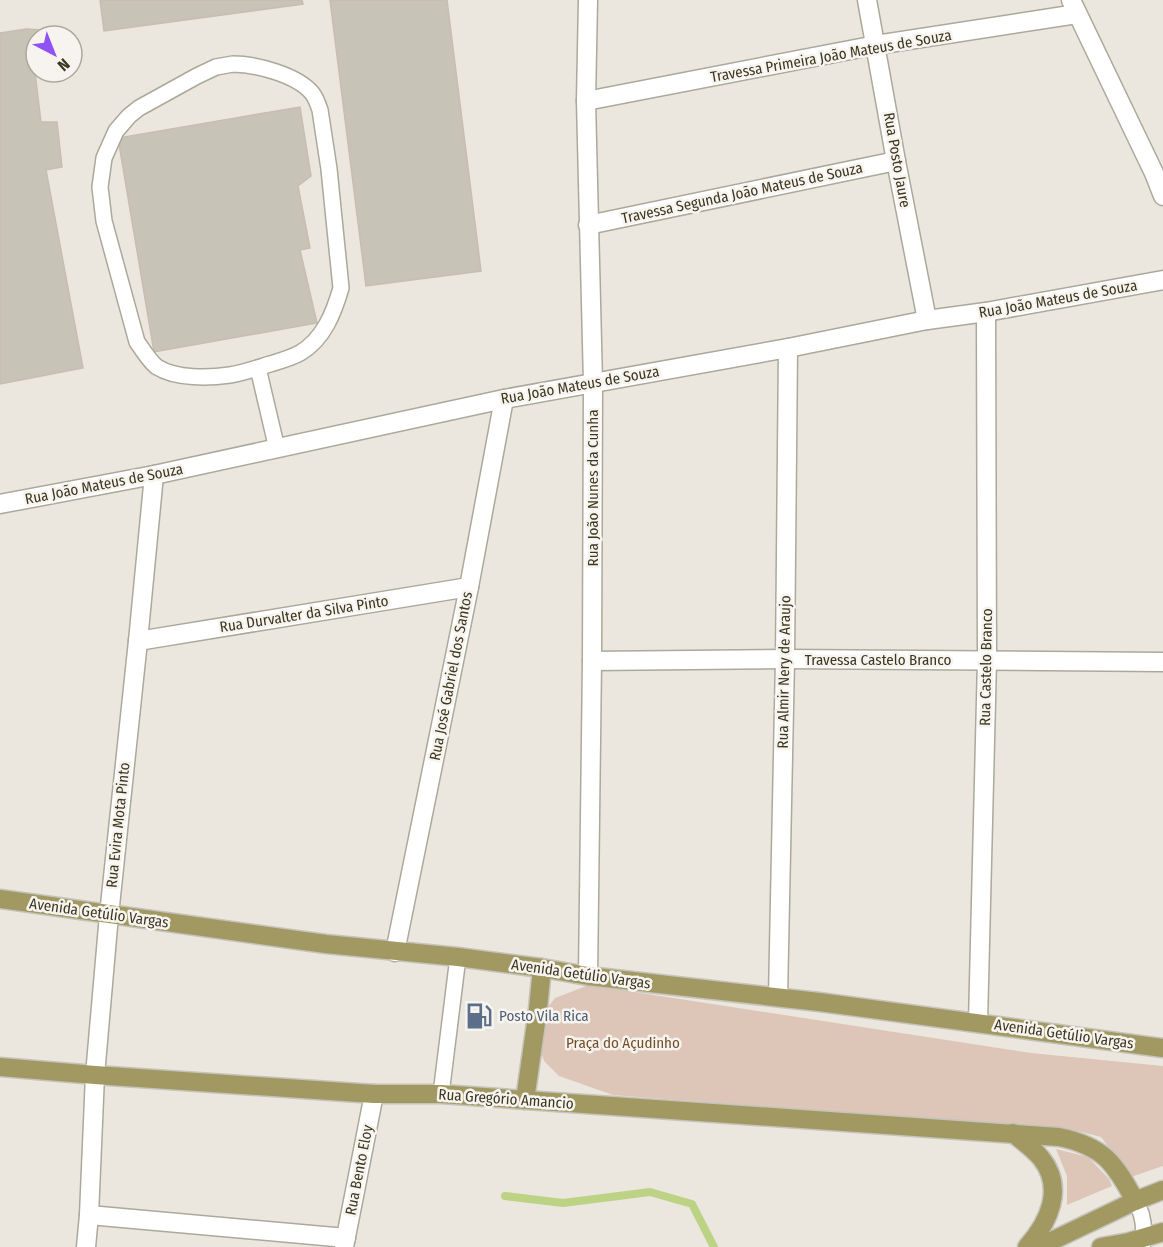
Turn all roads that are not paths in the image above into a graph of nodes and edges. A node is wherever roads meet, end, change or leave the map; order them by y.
1 (588, 0) edge
2 (867, 0) edge
3 (1074, 7) edge
4 (876, 45) junction
5 (586, 101) junction
6 (896, 161) junction
7 (1163, 196) edge
8 (588, 225) junction
9 (1163, 280) edge
10 (986, 312) junction
11 (927, 320) junction
12 (788, 348) junction
13 (258, 368) junction
14 (593, 383) junction
15 (504, 399) junction
16 (277, 449) junction
17 (154, 476) junction
18 (0, 504) edge
19 (469, 587) junction
20 (138, 641) junction
21 (785, 659) junction
22 (987, 660) junction
23 (592, 661) junction
24 (1163, 662) edge
25 (0, 899) edge
26 (109, 915) junction
27 (395, 952) junction
28 (458, 957) junction
29 (542, 968) junction
30 (588, 976) junction
31 (778, 997) junction
32 (978, 1023) junction
33 (1163, 1048) edge
34 (0, 1067) edge
35 (95, 1075) junction
36 (374, 1094) junction
37 (441, 1094) junction
38 (525, 1100) junction
39 (1013, 1133) junction
40 (1163, 1190) edge
41 (1135, 1201) junction
42 (89, 1215) junction
43 (1163, 1232) edge
44 (345, 1242) edge
45 (1143, 1242) edge
46 (86, 1247) edge
47 (1027, 1247) edge
48 (1039, 1247) edge
49 (1101, 1247) edge

1 - 5 street, Rua João Nunes da Cunha
2 - 4 street, Rua Posto Jaure
3 - 4 street, Travessa Primeira João Mateus de Souza
3 - 7 street
4 - 5 street, Travessa Primeira João Mateus de Souza
4 - 6 street, Rua Posto Jaure
5 - 8 street, Rua João Nunes da Cunha
6 - 8 street, Travessa Segunda João Mateus de Souza
6 - 11 street, Rua Posto Jaure
8 - 14 street, Rua João Nunes da Cunha
9 - 10 street, Rua João Mateus de Souza
10 - 11 street, Rua João Mateus de Souza
10 - 22 street, Rua Castelo Branco
11 - 12 street, Rua João Mateus de Souza
12 - 14 street, Rua João Mateus de Souza
12 - 21 street, Rua Almir Nery de Araujo
13 - 13 lane
13 - 16 lane
14 - 15 street, Rua João Mateus de Souza
14 - 23 street, Rua João Nunes da Cunha
15 - 16 street, Rua João Mateus de Souza
15 - 19 street, Rua José Gabriel dos Santos
16 - 17 street, Rua João Mateus de Souza
17 - 18 street, Rua João Mateus de Souza
17 - 20 street, Rua Evira Mota Pinto
19 - 20 street, Rua Durvalter da Silva Pinto
19 - 27 street, Rua José Gabriel dos Santos
20 - 26 street, Rua Evira Mota Pinto
21 - 22 street, Travessa Castelo Branco
21 - 23 street, Travessa Castelo Branco
21 - 31 street, Rua Almir Nery de Araujo
22 - 24 street, Travessa Castelo Branco
22 - 32 street, Rua Castelo Branco
23 - 30 street, Rua João Nunes da Cunha
25 - 26 main road, Avenida Getúlio Vargas
26 - 27 main road, Avenida Getúlio Vargas
26 - 35 street, Rua Evira Mota Pinto
27 - 28 main road, Avenida Getúlio Vargas
28 - 29 main road, Avenida Getúlio Vargas
28 - 37 lane
29 - 30 main road, Avenida Getúlio Vargas
29 - 38 main road
30 - 31 main road, Avenida Getúlio Vargas
31 - 32 main road, Avenida Getúlio Vargas
32 - 33 main road, Avenida Getúlio Vargas
34 - 35 main road, Rua Gregório Amancio
35 - 36 main road, Rua Gregório Amancio
35 - 42 street, Rua Evira Mota Pinto
36 - 37 main road, Rua Gregório Amancio
36 - 44 street, Rua Bento Eloy
37 - 38 main road, Rua Gregório Amancio
38 - 39 main road, Rua Gregório Amancio
39 - 41 main road, Rua Gregório Amancio
39 - 47 main road
40 - 41 main road
41 - 45 lane
41 - 48 main road
42 - 44 street
42 - 46 street, Rua Evira Mota Pinto
43 - 45 main road
45 - 49 main road

